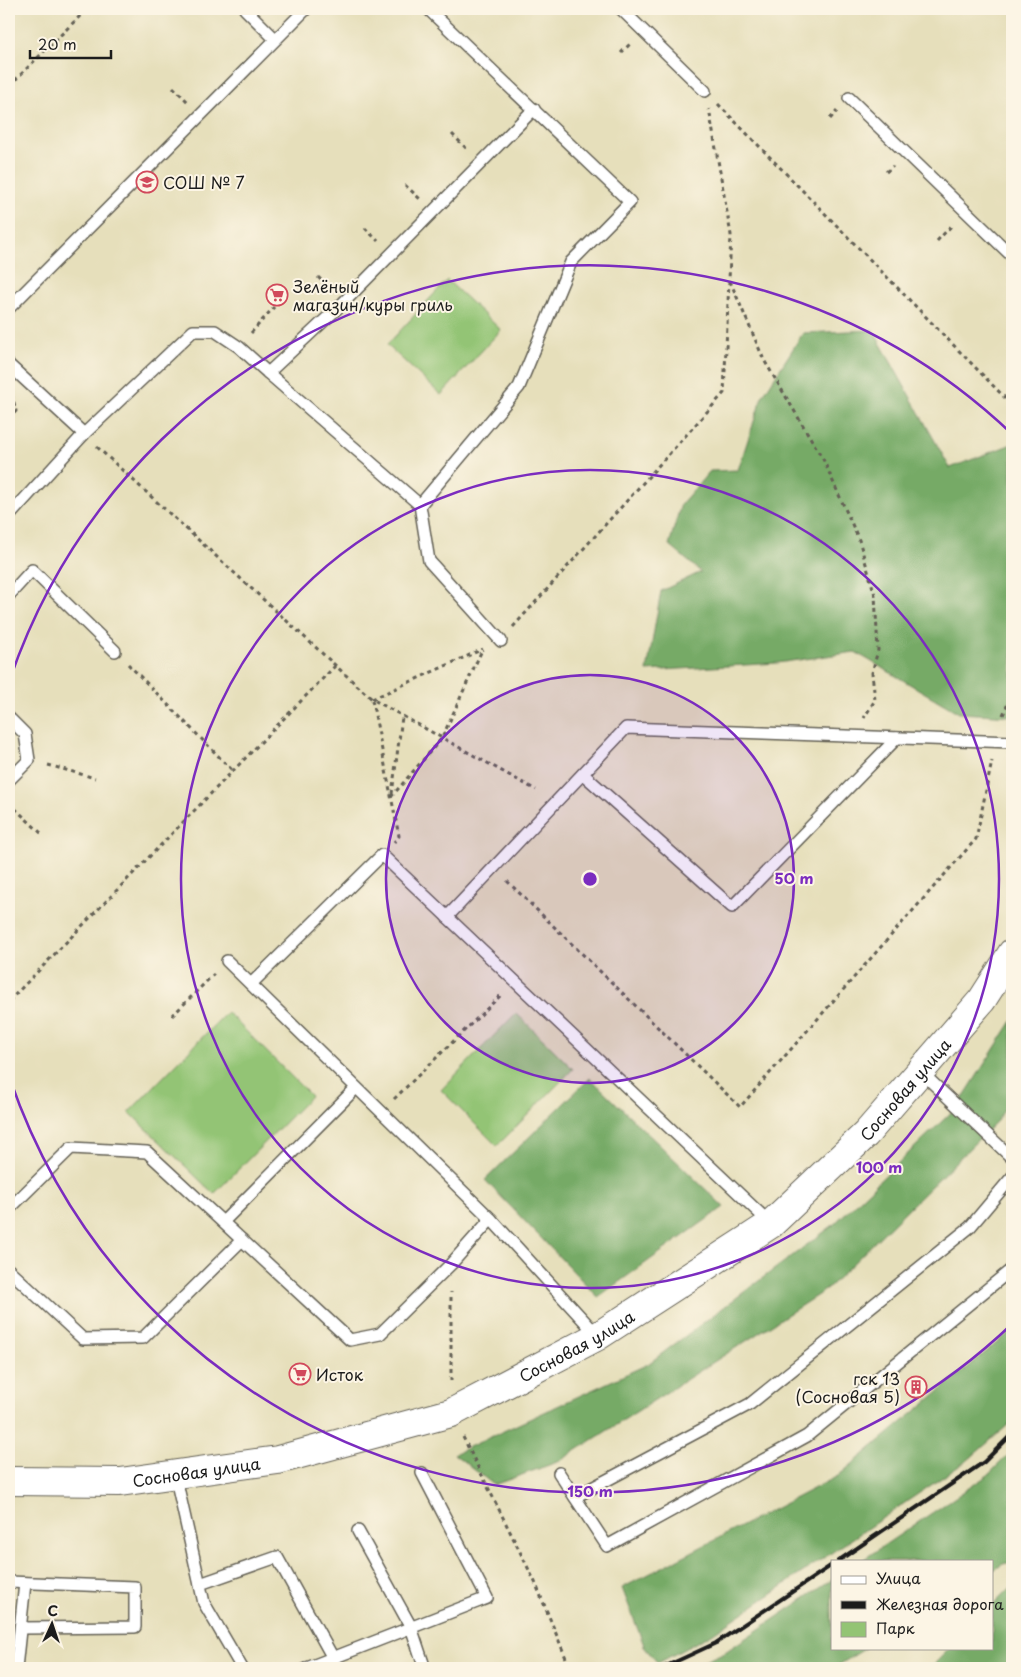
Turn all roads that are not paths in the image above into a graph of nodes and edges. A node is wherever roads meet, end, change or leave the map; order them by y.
1 (245, 9) edge
2 (306, 9) edge
3 (428, 9) edge
4 (622, 9) edge
5 (275, 39) junction
6 (705, 91) road end
7 (849, 98) dead end
8 (534, 109) junction
9 (1012, 256) edge
10 (9, 308) edge
11 (9, 365) edge
12 (268, 373) junction
13 (84, 434) junction
14 (420, 506) junction
15 (9, 516) edge
16 (9, 595) edge
17 (500, 641) road end
18 (115, 651) road end
19 (9, 718) edge
20 (897, 738) junction
21 (1012, 742) edge
22 (583, 774) junction
23 (9, 780) edge
24 (448, 917) junction
25 (1012, 953) edge
26 (227, 961) road end
27 (251, 984) junction
28 (920, 1072) junction
29 (356, 1088) junction
30 (1012, 1158) edge
31 (1012, 1177) edge
32 (9, 1209) edge
33 (491, 1220) junction
34 (223, 1222) junction
35 (771, 1224) junction
36 (242, 1240) junction
37 (1012, 1269) edge
38 (9, 1270) edge
39 (598, 1336) junction
40 (422, 1473) dead end
41 (559, 1473) dead end
42 (175, 1474) junction
43 (9, 1481) edge
44 (575, 1498) junction
45 (358, 1531) dead end
46 (9, 1582) edge
47 (25, 1583) junction
48 (200, 1584) junction
49 (21, 1628) junction
50 (411, 1628) junction
51 (333, 1658) junction
52 (423, 1663) dead end
53 (16, 1668) edge
54 (242, 1668) edge
55 (307, 1668) edge

1 - 5 lane
2 - 5 lane
3 - 8 lane
4 - 6 lane
5 - 10 lane
7 - 9 lane
8 - 12 lane
8 - 14 lane
11 - 13 lane
12 - 13 lane
12 - 14 lane
13 - 15 lane
14 - 17 lane
16 - 18 lane
19 - 23 lane
20 - 21 lane
20 - 22 lane
20 - 22 lane
22 - 24 lane
24 - 27 lane
24 - 35 lane
25 - 28 street, Сосновая улица
26 - 27 lane
27 - 29 lane
28 - 30 lane
28 - 35 street, Сосновая улица
29 - 33 lane
29 - 34 lane
31 - 44 lane
32 - 34 lane
33 - 36 lane
33 - 39 lane
34 - 36 lane
35 - 39 street, Сосновая улица
36 - 38 lane
37 - 44 lane
39 - 42 street, Сосновая улица
40 - 50 lane
41 - 44 lane
42 - 43 street, Сосновая улица
42 - 48 lane
45 - 50 lane
46 - 47 lane
47 - 49 lane
47 - 49 lane
48 - 51 lane
48 - 54 lane
49 - 53 lane
50 - 51 lane
50 - 52 lane
51 - 55 lane

